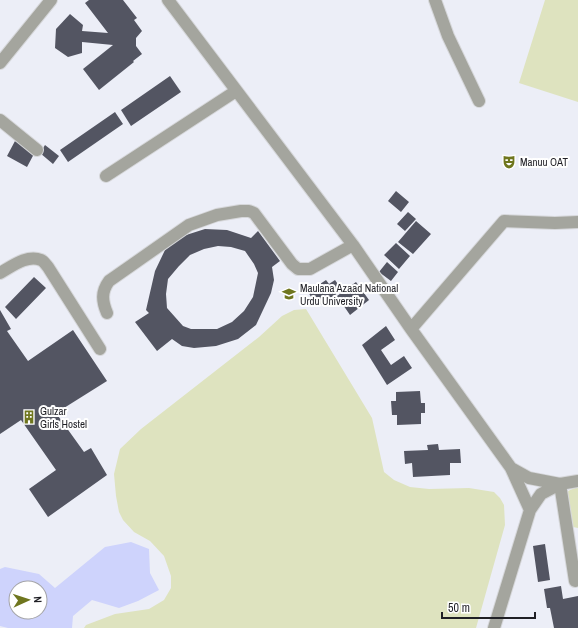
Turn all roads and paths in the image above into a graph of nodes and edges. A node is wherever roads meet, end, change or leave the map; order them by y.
1 (51, 0) edge
2 (168, 0) edge
3 (435, 0) edge
4 (0, 63) edge
5 (236, 91) junction
6 (479, 100) dead end
7 (0, 120) edge
8 (37, 150) dead end
9 (106, 176) dead end
10 (578, 222) edge
11 (353, 245) junction
12 (0, 273) edge
13 (108, 313) dead end
14 (411, 329) junction
15 (100, 349) dead end
16 (511, 468) junction
17 (578, 482) edge
18 (560, 484) junction
19 (530, 510) junction
20 (573, 532) edge
21 (575, 581) dead end
22 (494, 628) edge

1 - 4 lane
2 - 5 lane
3 - 6 lane
5 - 9 lane
5 - 11 lane
7 - 8 lane
10 - 14 lane
11 - 13 lane
11 - 14 lane
12 - 15 lane
14 - 16 lane
16 - 18 lane
16 - 19 lane
17 - 18 lane
18 - 19 lane
18 - 20 lane
19 - 22 lane
20 - 21 lane

